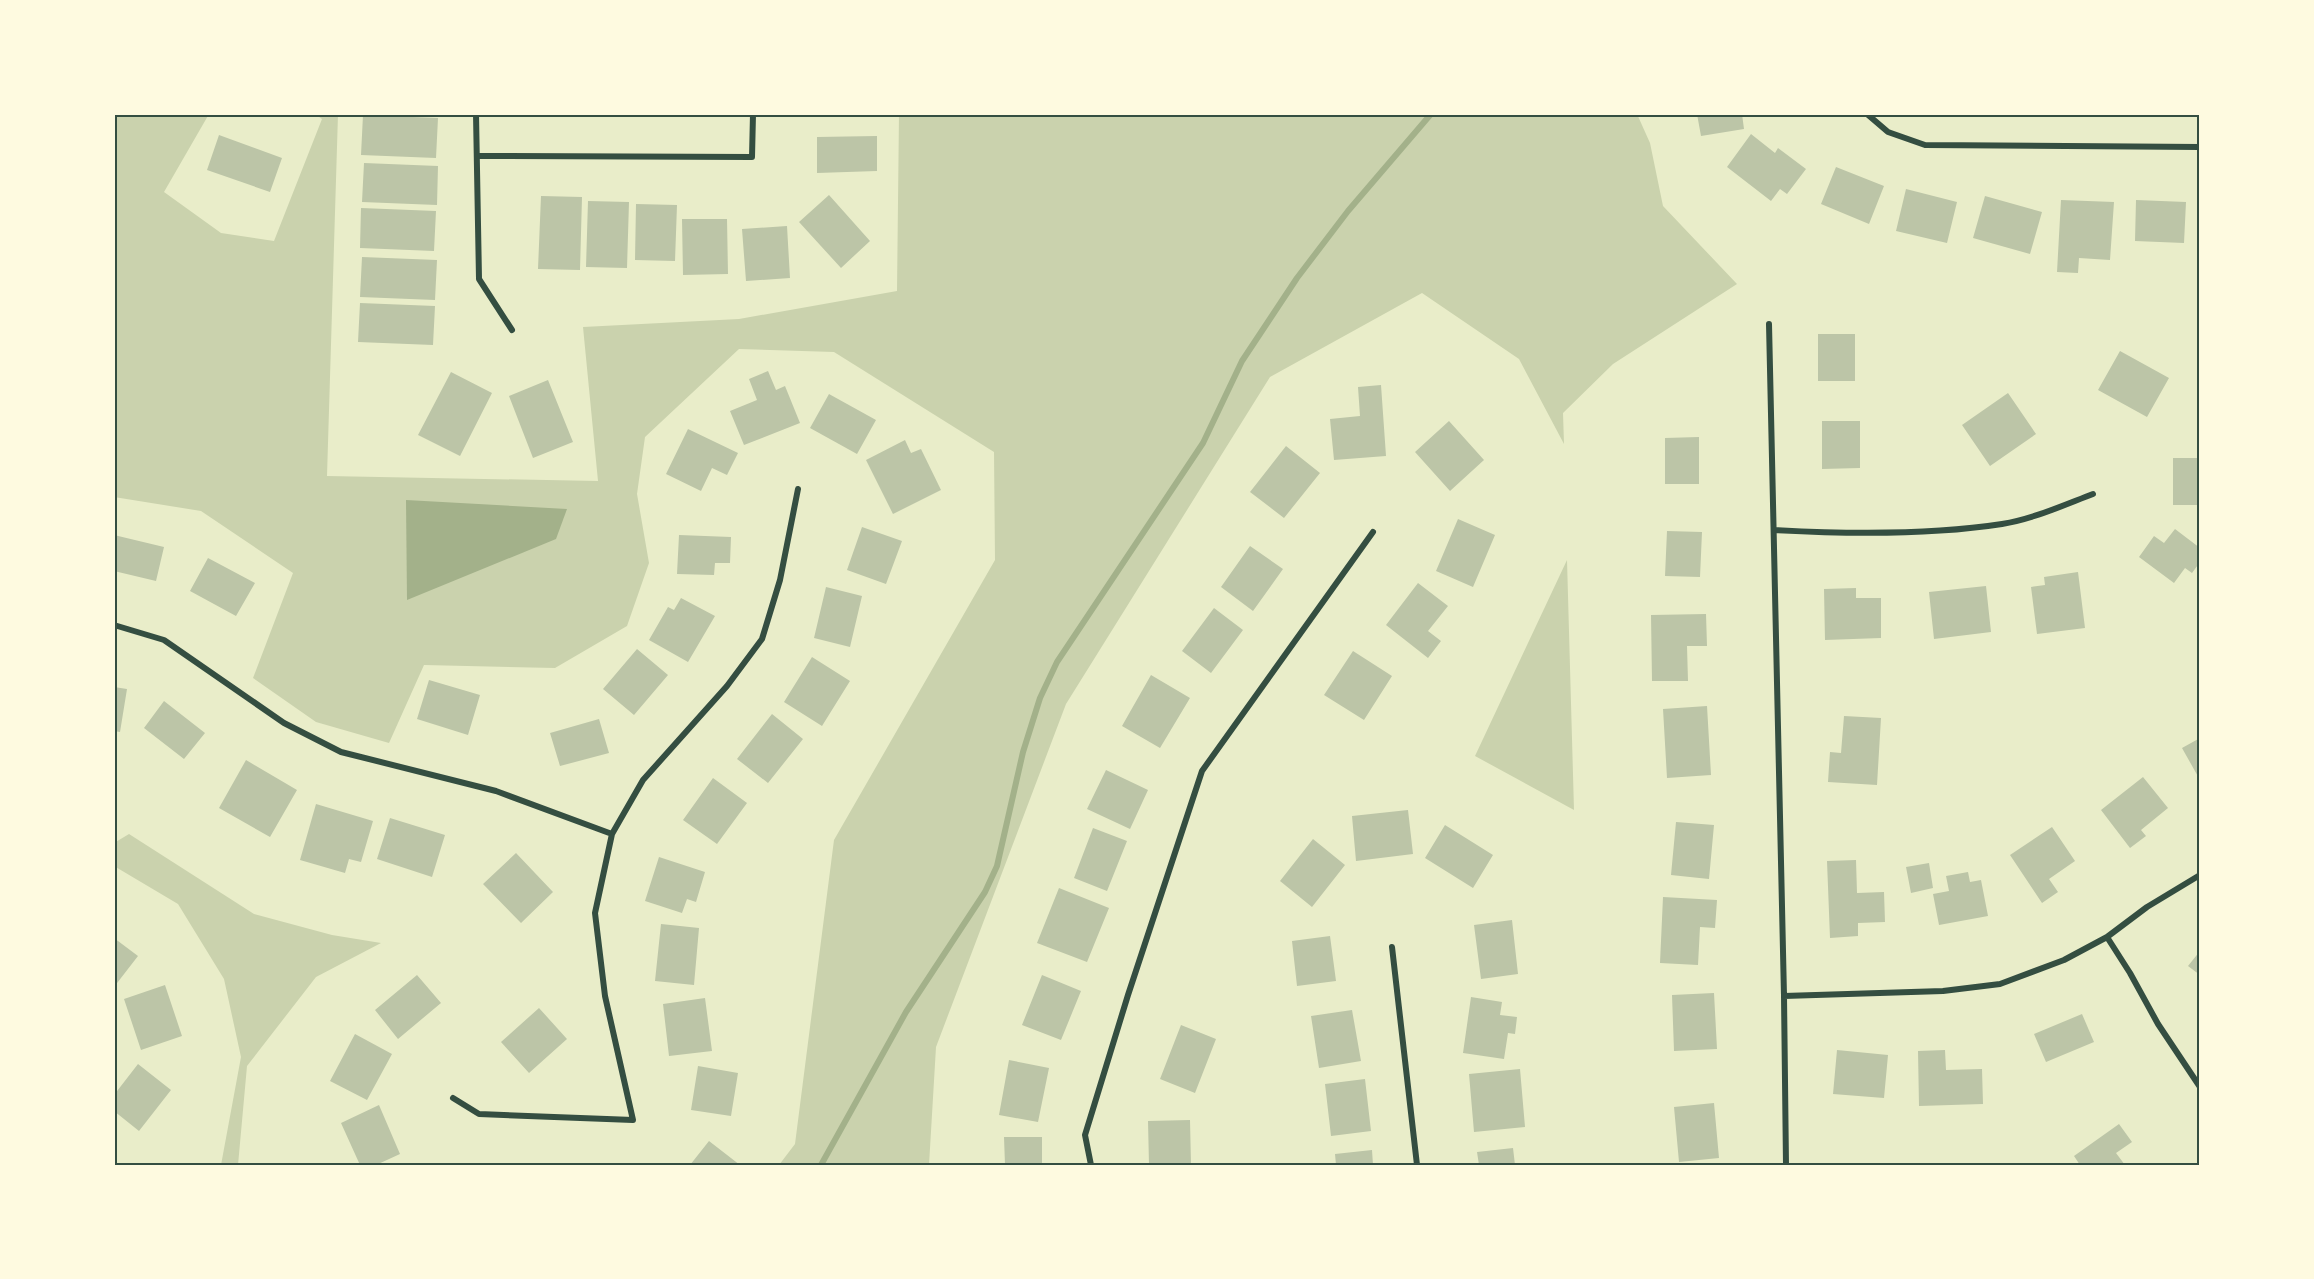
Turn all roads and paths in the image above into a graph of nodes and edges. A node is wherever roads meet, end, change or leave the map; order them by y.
1 (476, 114) edge
2 (753, 114) edge
3 (1867, 114) edge
4 (2200, 147) edge
5 (477, 156) junction
6 (1769, 324) dead end
7 (512, 330) dead end
8 (798, 489) dead end
9 (2093, 494) dead end
10 (1774, 530) junction
11 (1373, 532) dead end
12 (114, 625) edge
13 (612, 834) junction
14 (2200, 875) edge
15 (2107, 938) junction
16 (1392, 947) dead end
17 (1784, 996) junction
18 (2200, 1087) edge
19 (453, 1098) dead end
20 (1091, 1165) edge
21 (1417, 1165) edge
22 (1786, 1165) edge

1 - 5 street
2 - 5 street
3 - 4 street
5 - 7 street
6 - 10 street
8 - 13 street
9 - 10 street
10 - 17 street
11 - 20 street
12 - 13 street
13 - 19 street
14 - 15 street
15 - 17 street
15 - 18 street
16 - 21 street
17 - 22 street

